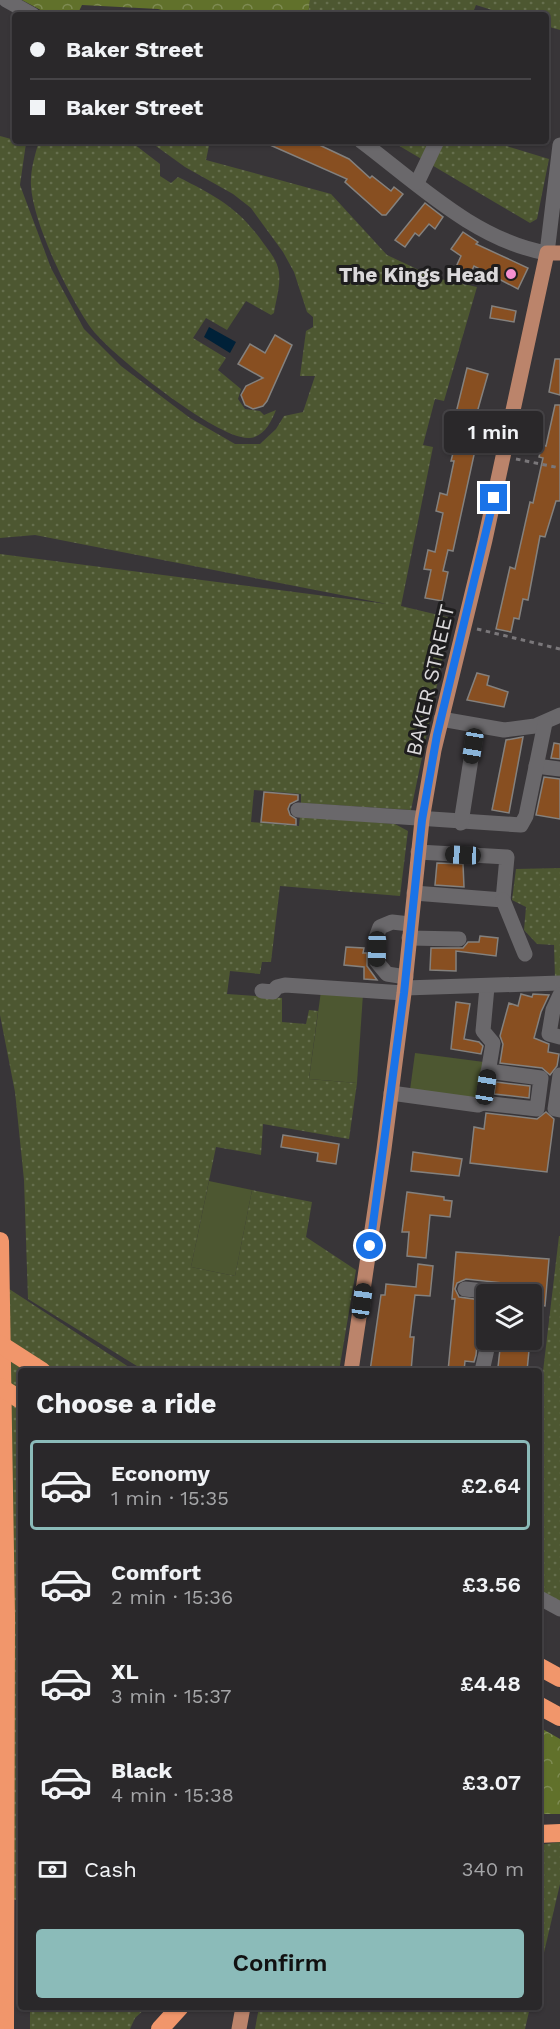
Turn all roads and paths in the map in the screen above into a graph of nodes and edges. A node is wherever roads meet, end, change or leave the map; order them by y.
1 (6, 0) edge
2 (28, 12) edge
3 (365, 144) edge
4 (436, 144) edge
5 (560, 145) edge
6 (417, 183) junction
7 (554, 253) edge
8 (503, 456) junction
9 (560, 468) edge
10 (464, 626) junction
11 (560, 649) edge
12 (560, 715) edge
13 (441, 719) junction
14 (545, 723) junction
15 (477, 727) junction
16 (536, 766) junction
17 (560, 769) edge
18 (298, 810) dead end
19 (422, 820) junction
20 (461, 823) junction
21 (418, 852) junction
22 (414, 893) junction
23 (503, 900) junction
24 (410, 931) junction
25 (459, 939) dead end
26 (525, 954) dead end
27 (560, 984) edge
28 (405, 986) junction
29 (487, 987) junction
30 (262, 991) dead end
31 (560, 995) edge
32 (560, 1037) edge
33 (488, 1071) junction
34 (560, 1075) edge
35 (391, 1093) junction
36 (483, 1103) junction
37 (537, 1109) junction
38 (558, 1110) edge
39 (0, 1241) edge
40 (465, 1289) dead end
41 (476, 1291) edge
42 (0, 1344) edge
43 (487, 1350) edge
44 (37, 1368) edge
45 (351, 1368) edge
46 (483, 1368) edge
47 (0, 1387) edge
48 (18, 1398) edge
49 (542, 1599) edge
50 (560, 1609) edge
51 (542, 1668) edge
52 (560, 1678) edge
53 (542, 1708) edge
54 (560, 1717) edge
55 (560, 1833) edge
56 (542, 1834) edge
57 (177, 2010) edge
58 (242, 2010) edge
59 (5, 2029) edge
60 (160, 2029) edge
61 (238, 2029) edge

1 - 2 street
3 - 6 street
4 - 6 street
5 - 7 street
6 - 7 street
7 - 8 main road, BAKER STREET
8 - 9 path
8 - 10 main road, BAKER STREET
10 - 11 path
10 - 13 main road, BAKER STREET
12 - 14 street
13 - 15 street
13 - 19 main road, BAKER STREET
14 - 15 street
14 - 16 street
15 - 20 street
16 - 17 street
16 - 20 street
18 - 19 street
19 - 20 street
19 - 21 main road, BAKER STREET
21 - 22 main road, BAKER STREET
21 - 23 street
22 - 23 street
22 - 24 main road, BAKER STREET
23 - 26 street
24 - 25 street
24 - 28 main road, BAKER STREET
24 - 28 street
27 - 29 street
28 - 29 street
28 - 30 street
28 - 35 main road, BAKER STREET
29 - 33 street
31 - 32 street
33 - 36 street
33 - 37 street
34 - 38 street
35 - 36 street
35 - 45 main road, BAKER STREET
36 - 37 street
37 - 38 street
39 - 59 highway
40 - 41 street
42 - 44 highway
43 - 46 street
47 - 48 highway
49 - 50 street
51 - 52 highway
53 - 54 highway
55 - 56 highway
57 - 60 highway
58 - 61 main road

